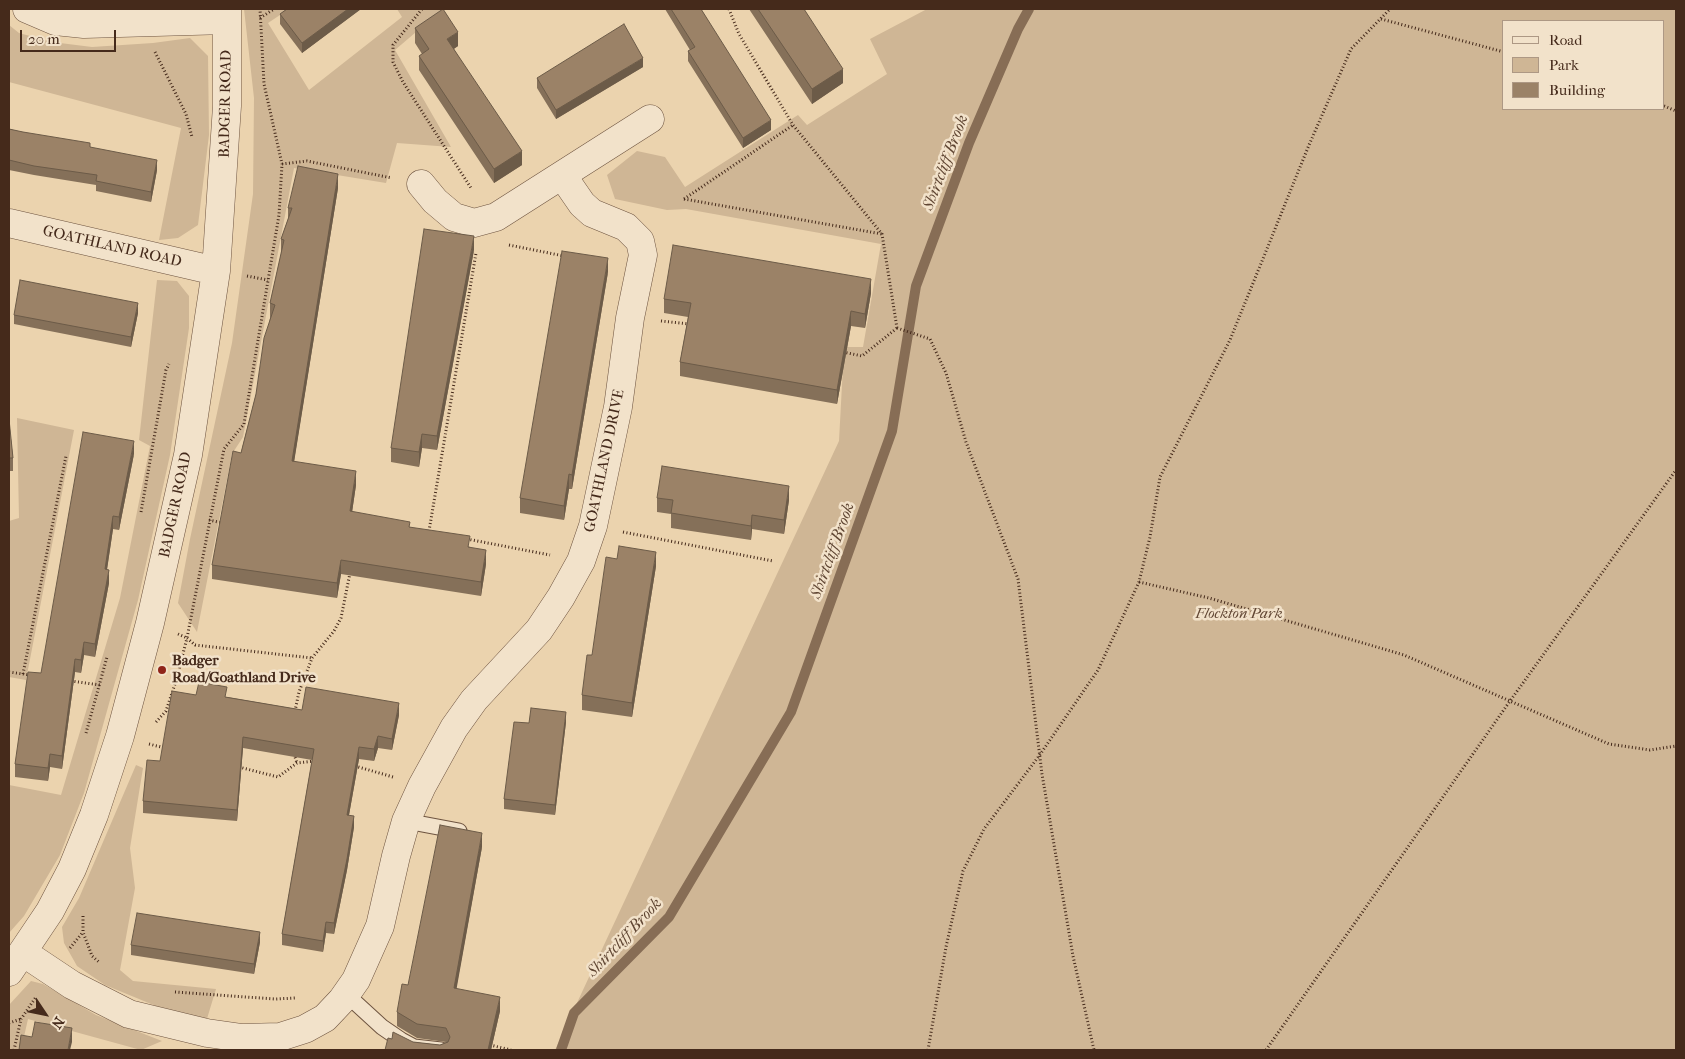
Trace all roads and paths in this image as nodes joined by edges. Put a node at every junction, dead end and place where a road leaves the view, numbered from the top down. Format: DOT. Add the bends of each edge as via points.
graph roads {
  1 [pos="26,9"];
  2 [pos="260,9"];
  3 [pos="422,9"];
  4 [pos="728,9"];
  5 [pos="1390,9"];
  6 [pos="227,14"];
  7 [pos="1380,19"];
  8 [pos="154,47"];
  9 [pos="1502,51"];
  10 [pos="650,119"];
  11 [pos="793,125"];
  12 [pos="193,141"];
  13 [pos="282,164"];
  14 [pos="562,175"];
  15 [pos="422,184"];
  16 [pos="486,220"];
  17 [pos="9,223"];
  18 [pos="882,234"];
  19 [pos="507,245"];
  20 [pos="573,258"];
  21 [pos="216,271"];
  22 [pos="630,318"];
  23 [pos="691,324"];
  24 [pos="897,328"];
  25 [pos="834,350"];
  26 [pos="166,370"];
  27 [pos="66,456"];
  28 [pos="1676,470"];
  29 [pos="143,504"];
  30 [pos="175,513"];
  31 [pos="141,514"];
  32 [pos="211,520"];
  33 [pos="230,524"];
  34 [pos="420,530"];
  35 [pos="430,531"];
  36 [pos="621,532"];
  37 [pos="439,533"];
  38 [pos="457,537"];
  39 [pos="558,557"];
  40 [pos="773,560"];
  41 [pos="352,564"];
  42 [pos="1139,582"];
  43 [pos="150,623"];
  44 [pos="187,638"];
  45 [pos="107,656"];
  46 [pos="312,658"];
  47 [pos="9,672"];
  48 [pos="22,674"];
  49 [pos="32,676"];
  50 [pos="61,679"];
  51 [pos="99,685"];
  52 [pos="132,690"];
  53 [pos="1510,701"];
  54 [pos="294,719"];
  55 [pos="132,739"];
  56 [pos="84,741"];
  57 [pos="1676,746"];
  58 [pos="173,750"];
  59 [pos="293,752"];
  60 [pos="1039,756"];
  61 [pos="319,761"];
  62 [pos="297,763"];
  63 [pos="230,764"];
  64 [pos="346,765"];
  65 [pos="422,786"];
  66 [pos="406,821"];
  67 [pos="473,834"];
  68 [pos="84,907"];
  69 [pos="83,932"];
  70 [pos="68,950"];
  71 [pos="16,962"];
  72 [pos="103,966"];
  73 [pos="166,991"];
  74 [pos="39,993"];
  75 [pos="346,994"];
  76 [pos="20,1019"];
  77 [pos="9,1024"];
  78 [pos="14,1050"];
  79 [pos="441,1050"];
  80 [pos="482,1050"];
  81 [pos="511,1050"];
  82 [pos="928,1050"];
  83 [pos="1094,1050"];
  84 [pos="1266,1050"];
  1 -- 6 [label="street" via="55,21 84,24"];
  2 -- 13 [label="path" via="264,84"];
  3 -- 16 [label="path" via="394,45 393,62"];
  4 -- 11 [label="path" via="739,34"];
  5 -- 7 [label="path"];
  6 -- 21 [label="street, BADGER ROAD" via="225,154"];
  7 -- 9 [label="path"];
  7 -- 42 [label="path" via="1351,50 1308,145 1230,340 1160,477"];
  8 -- 12 [label="path" via="186,114"];
  10 -- 14 [label="street"];
  11 -- 18 [label="path"];
  11 -- 18 [label="path" via="684,200"];
  13 -- 15 [label="path" via="307,161"];
  13 -- 32 [label="path" via="279,215 244,424 224,449"];
  14 -- 16 [label="street"];
  14 -- 22 [label="street, GOATHLAND DRIVE" via="592,213 626,227 640,241 643,255"];
  15 -- 16 [label="street" via="435,201 454,217 474,224"];
  16 -- 35 [label="path"];
  17 -- 21 [label="street, GOATHLAND ROAD"];
  18 -- 24 [label="path"];
  19 -- 20 [label="path"];
  21 -- 30 [label="street, BADGER ROAD" via="188,455"];
  22 -- 23 [label="path"];
  22 -- 65 [label="street, GOATHLAND DRIVE" via="618,407 603,483 581,561 539,630 474,700 454,728"];
  24 -- 25 [label="path" via="862,356"];
  24 -- 60 [label="path" via="930,339 946,373 966,442 1018,579"];
  26 -- 29 [label="path"];
  27 -- 48 [label="path"];
  28 -- 53 [label="path"];
  29 -- 30 [label="path"];
  29 -- 31 [label="path"];
  30 -- 32 [label="path"];
  30 -- 43 [label="street, BADGER ROAD"];
  32 -- 33 [label="path"];
  32 -- 44 [label="path"];
  34 -- 35 [label="path"];
  35 -- 37 [label="path"];
  36 -- 40 [label="path"];
  38 -- 39 [label="path"];
  41 -- 46 [label="path" via="341,618"];
  42 -- 53 [label="path" via="1209,598 1404,656"];
  42 -- 60 [label="path" via="1098,670"];
  43 -- 44 [label="path"];
  43 -- 52 [label="street, BADGER ROAD"];
  44 -- 46 [label="path" via="195,645"];
  44 -- 55 [label="path" via="166,711 151,728"];
  45 -- 51 [label="path"];
  46 -- 54 [label="path" via="299,692"];
  47 -- 48 [label="path"];
  48 -- 49 [label="path"];
  50 -- 51 [label="path"];
  51 -- 52 [label="path"];
  51 -- 56 [label="path"];
  52 -- 55 [label="street, BADGER ROAD"];
  53 -- 57 [label="path" via="1609,744 1650,750"];
  53 -- 84 [label="path"];
  55 -- 58 [label="path"];
  55 -- 71 [label="street, BADGER ROAD" via="94,814 72,870"];
  59 -- 62 [label="path"];
  60 -- 82 [label="path" via="984,829 963,871"];
  60 -- 83 [label="path" via="1073,956"];
  61 -- 62 [label="path"];
  62 -- 63 [label="path" via="278,777"];
  64 -- 65 [label="path" via="364,767"];
  65 -- 66 [label="street, GOATHLAND DRIVE"];
  66 -- 67 [label="lane"];
  66 -- 75 [label="street, GOATHLAND DRIVE" via="380,926 369,954"];
  68 -- 69 [label="path"];
  69 -- 70 [label="path"];
  69 -- 72 [label="path" via="92,956"];
  71 -- 75 [label="street, GOATHLAND DRIVE" via="72,985 129,1014 168,1025 242,1038 280,1037 305,1029 325,1018"];
  73 -- 75 [label="path" via="275,999"];
  74 -- 76 [label="path"];
  75 -- 79 [label="lane" via="401,1040 414,1047"];
  76 -- 77 [label="path"];
  76 -- 78 [label="path"];
  80 -- 81 [label="path" via="490,1045"];
}
